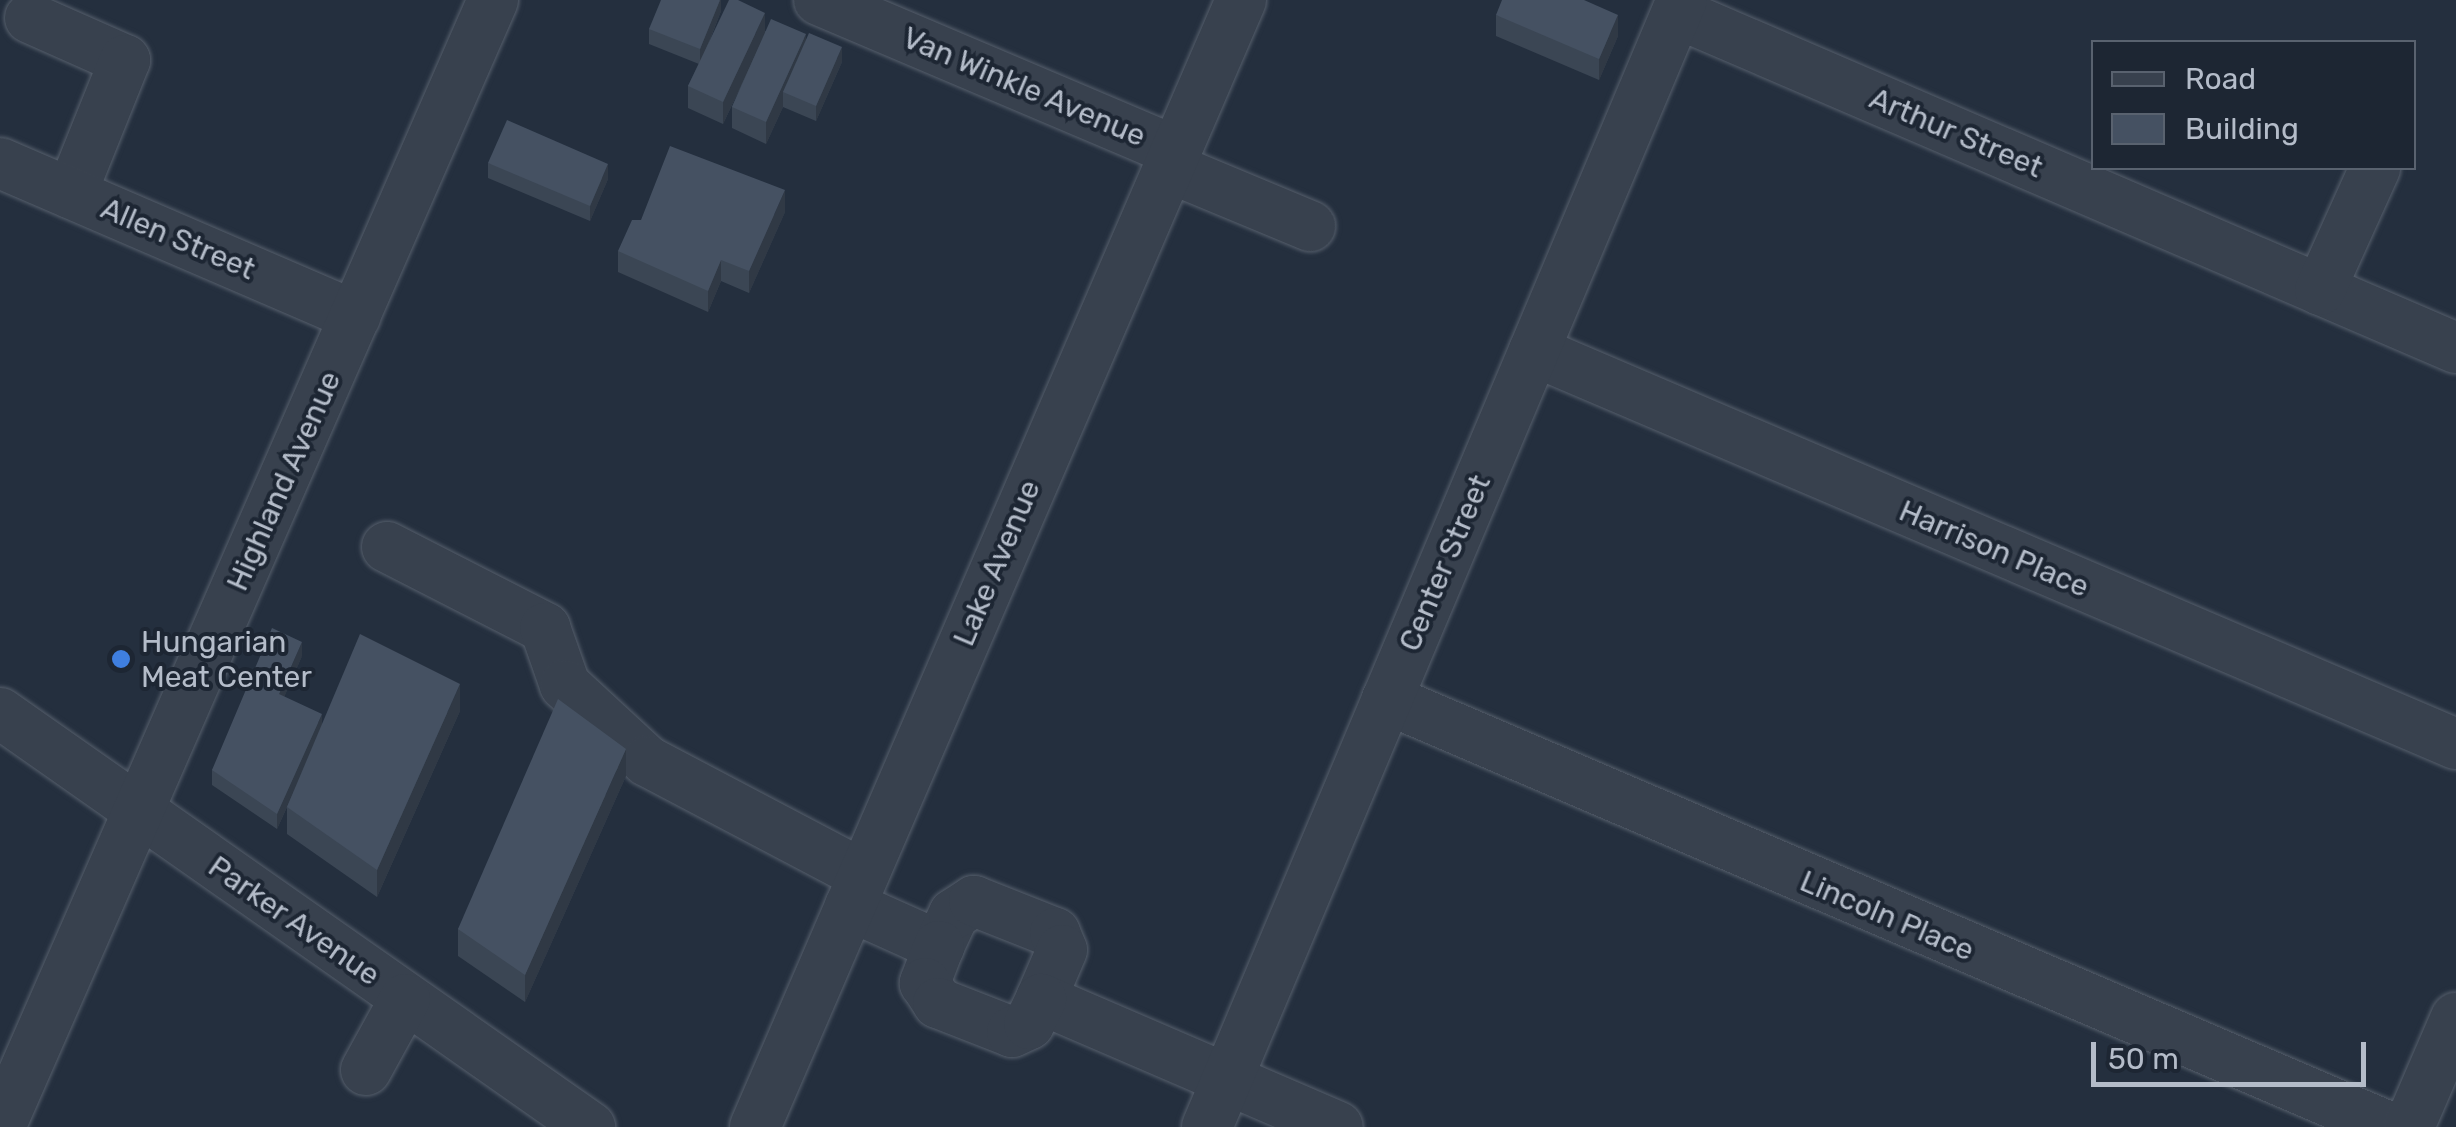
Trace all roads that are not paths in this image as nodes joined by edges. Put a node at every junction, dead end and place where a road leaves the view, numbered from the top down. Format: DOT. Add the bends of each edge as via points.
graph roads {
  1 [pos="494,0"];
  2 [pos="819,0"];
  3 [pos="1240,0"];
  4 [pos="1680,6"];
  5 [pos="30,18"];
  6 [pos="1171,159"];
  7 [pos="0,163"];
  8 [pos="2375,170"];
  9 [pos="71,194"];
  10 [pos="1310,226"];
  11 [pos="2320,290"];
  12 [pos="356,316"];
  13 [pos="2456,348"];
  14 [pos="1534,351"];
  15 [pos="387,547"];
  16 [pos="1388,699"];
  17 [pos="0,712"];
  18 [pos="2456,744"];
  19 [pos="138,812"];
  20 [pos="857,890"];
  21 [pos="940,946"];
  22 [pos="405,999"];
  23 [pos="1041,999"];
  24 [pos="2456,1018"];
  25 [pos="366,1070"];
  26 [pos="1228,1078"];
  27 [pos="0,1126"];
  28 [pos="590,1127"];
  29 [pos="755,1127"];
  30 [pos="1207,1127"];
  31 [pos="1338,1127"];
  32 [pos="2389,1127"];
  33 [pos="2409,1127"];
  1 -- 12 [label="street, Highland Avenue"];
  2 -- 6 [label="street, Van Winkle Avenue"];
  3 -- 6 [label="street, Lake Avenue"];
  4 -- 11 [label="street, Arthur Street"];
  4 -- 14 [label="street, Center Street"];
  5 -- 9 [label="street" via="125,60"];
  6 -- 10 [label="street, Van Winkle Avenue"];
  6 -- 20 [label="street, Lake Avenue"];
  7 -- 9 [label="street, Allen Street"];
  8 -- 11 [label="street"];
  9 -- 12 [label="street, Allen Street"];
  11 -- 13 [label="street, Arthur Street"];
  12 -- 19 [label="street, Highland Avenue"];
  14 -- 16 [label="street, Center Street"];
  14 -- 18 [label="street, Harrison Place"];
  15 -- 20 [label="street" via="546,628 566,684 646,761"];
  16 -- 26 [label="street, Center Street"];
  16 -- 32 [label="street, Lincoln Place"];
  17 -- 19 [label="street, Parker Avenue"];
  19 -- 22 [label="street, Parker Avenue"];
  19 -- 27 [label="street, Highland Avenue"];
  20 -- 21 [label="street"];
  20 -- 29 [label="street, Lake Avenue"];
  21 -- 23 [label="street" via="925,983 938,1002 1012,1032 1029,1024"];
  21 -- 23 [label="street" via="954,914 974,901 1055,933 1062,950"];
  22 -- 25 [label="street"];
  22 -- 28 [label="street, Parker Avenue"];
  23 -- 26 [label="street"];
  24 -- 33 [label="street"];
  26 -- 30 [label="street, Center Street"];
  26 -- 31 [label="street"];
}
